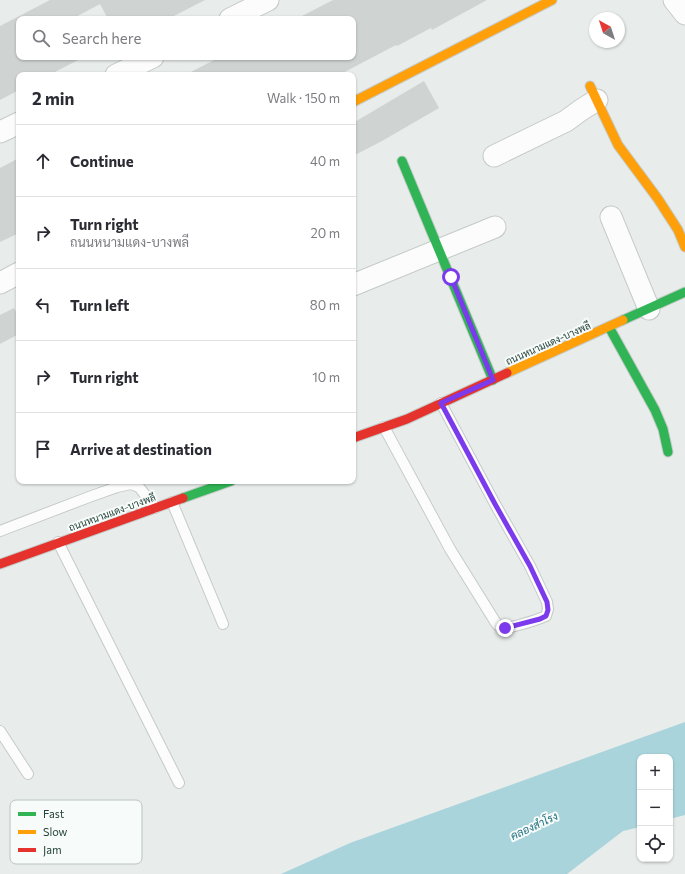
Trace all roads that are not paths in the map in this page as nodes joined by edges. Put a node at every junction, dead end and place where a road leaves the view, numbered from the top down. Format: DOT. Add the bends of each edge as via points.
graph roads {
  1 [pos="268,0"];
  2 [pos="552,0"];
  3 [pos="674,0"];
  4 [pos="685,14"];
  5 [pos="236,16"];
  6 [pos="147,60"];
  7 [pos="122,72"];
  8 [pos="593,93"];
  9 [pos="356,100"];
  10 [pos="16,124"];
  11 [pos="0,132"];
  12 [pos="494,156"];
  13 [pos="402,161"];
  14 [pos="610,217"];
  15 [pos="495,227"];
  16 [pos="685,247"];
  17 [pos="439,250"];
  18 [pos="16,275"];
  19 [pos="0,283"];
  20 [pos="356,284"];
  21 [pos="685,292"];
  22 [pos="649,309"];
  23 [pos="609,327"];
  24 [pos="493,380"];
  25 [pos="441,403"];
  26 [pos="384,427"];
  27 [pos="356,437"];
  28 [pos="668,452"];
  29 [pos="223,484"];
  30 [pos="172,502"];
  31 [pos="155,508"];
  32 [pos="0,531"];
  33 [pos="58,542"];
  34 [pos="0,564"];
  35 [pos="223,624"];
  36 [pos="0,731"];
  37 [pos="28,774"];
  38 [pos="179,783"];
  1 -- 5 [label="street"];
  2 -- 9 [label="street"];
  3 -- 4 [label="street"];
  6 -- 7 [label="street"];
  8 -- 12 [label="street" via="581,110 566,121"];
  8 -- 16 [label="street" via="618,145 658,199 678,230"];
  10 -- 11 [label="street"];
  13 -- 17 [label="street"];
  14 -- 22 [label="street"];
  15 -- 17 [label="street"];
  17 -- 20 [label="street"];
  17 -- 24 [label="street"];
  18 -- 19 [label="street"];
  21 -- 22 [label="street, ถนนหนามแดง-บางพลี"];
  22 -- 23 [label="street, ถนนหนามแดง-บางพลี"];
  23 -- 24 [label="street, ถนนหนามแดง-บางพลี"];
  23 -- 28 [label="street" via="655,410 663,429"];
  24 -- 25 [label="street, ถนนหนามแดง-บางพลี"];
  25 -- 26 [label="street, ถนนหนามแดง-บางพลี"];
  25 -- 26 [label="lane" via="547,602 546,616 540,619 501,628 496,624 450,550"];
  26 -- 27 [label="street, ถนนหนามแดง-บางพลี"];
  29 -- 30 [label="street, ถนนหนามแดง-บางพลี"];
  30 -- 31 [label="street, ถนนหนามแดง-บางพลี"];
  30 -- 35 [label="lane"];
  31 -- 32 [label="lane" via="139,487 131,484"];
  31 -- 33 [label="street, ถนนหนามแดง-บางพลี"];
  33 -- 34 [label="street, ถนนหนามแดง-บางพลี"];
  33 -- 38 [label="lane"];
  36 -- 37 [label="lane"];
}
